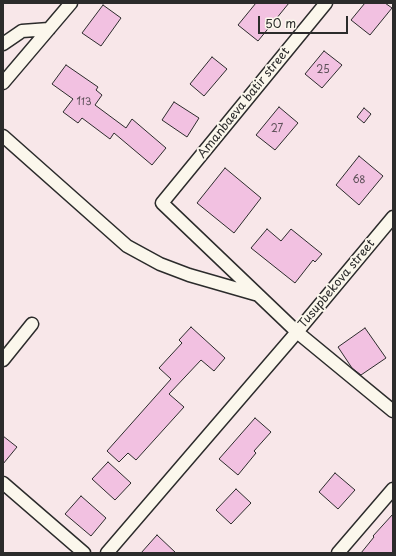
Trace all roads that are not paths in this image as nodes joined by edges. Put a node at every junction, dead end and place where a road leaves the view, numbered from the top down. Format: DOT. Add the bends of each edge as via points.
graph roads {
  1 [pos="71,3"];
  2 [pos="326,3"];
  3 [pos="49,29"];
  4 [pos="3,44"];
  5 [pos="3,83"];
  6 [pos="3,136"];
  7 [pos="393,217"];
  8 [pos="259,295"];
  9 [pos="32,324"];
  10 [pos="297,332"];
  11 [pos="3,360"];
  12 [pos="393,411"];
  13 [pos="3,483"];
  14 [pos="393,488"];
  15 [pos="84,553"];
  16 [pos="107,553"];
  17 [pos="338,553"];
  1 -- 3 [label="street"];
  2 -- 8 [label="street, Amanbaeva batir street" via="162,203"];
  3 -- 4 [label="street" via="22,31"];
  3 -- 5 [label="street"];
  6 -- 8 [label="street" via="127,246 160,264 189,275"];
  7 -- 10 [label="street, Tusupbekova street"];
  8 -- 10 [label="street"];
  9 -- 11 [label="street"];
  10 -- 12 [label="street"];
  10 -- 16 [label="street, Tusupbekova street"];
  13 -- 15 [label="street"];
  14 -- 17 [label="street"];
}
